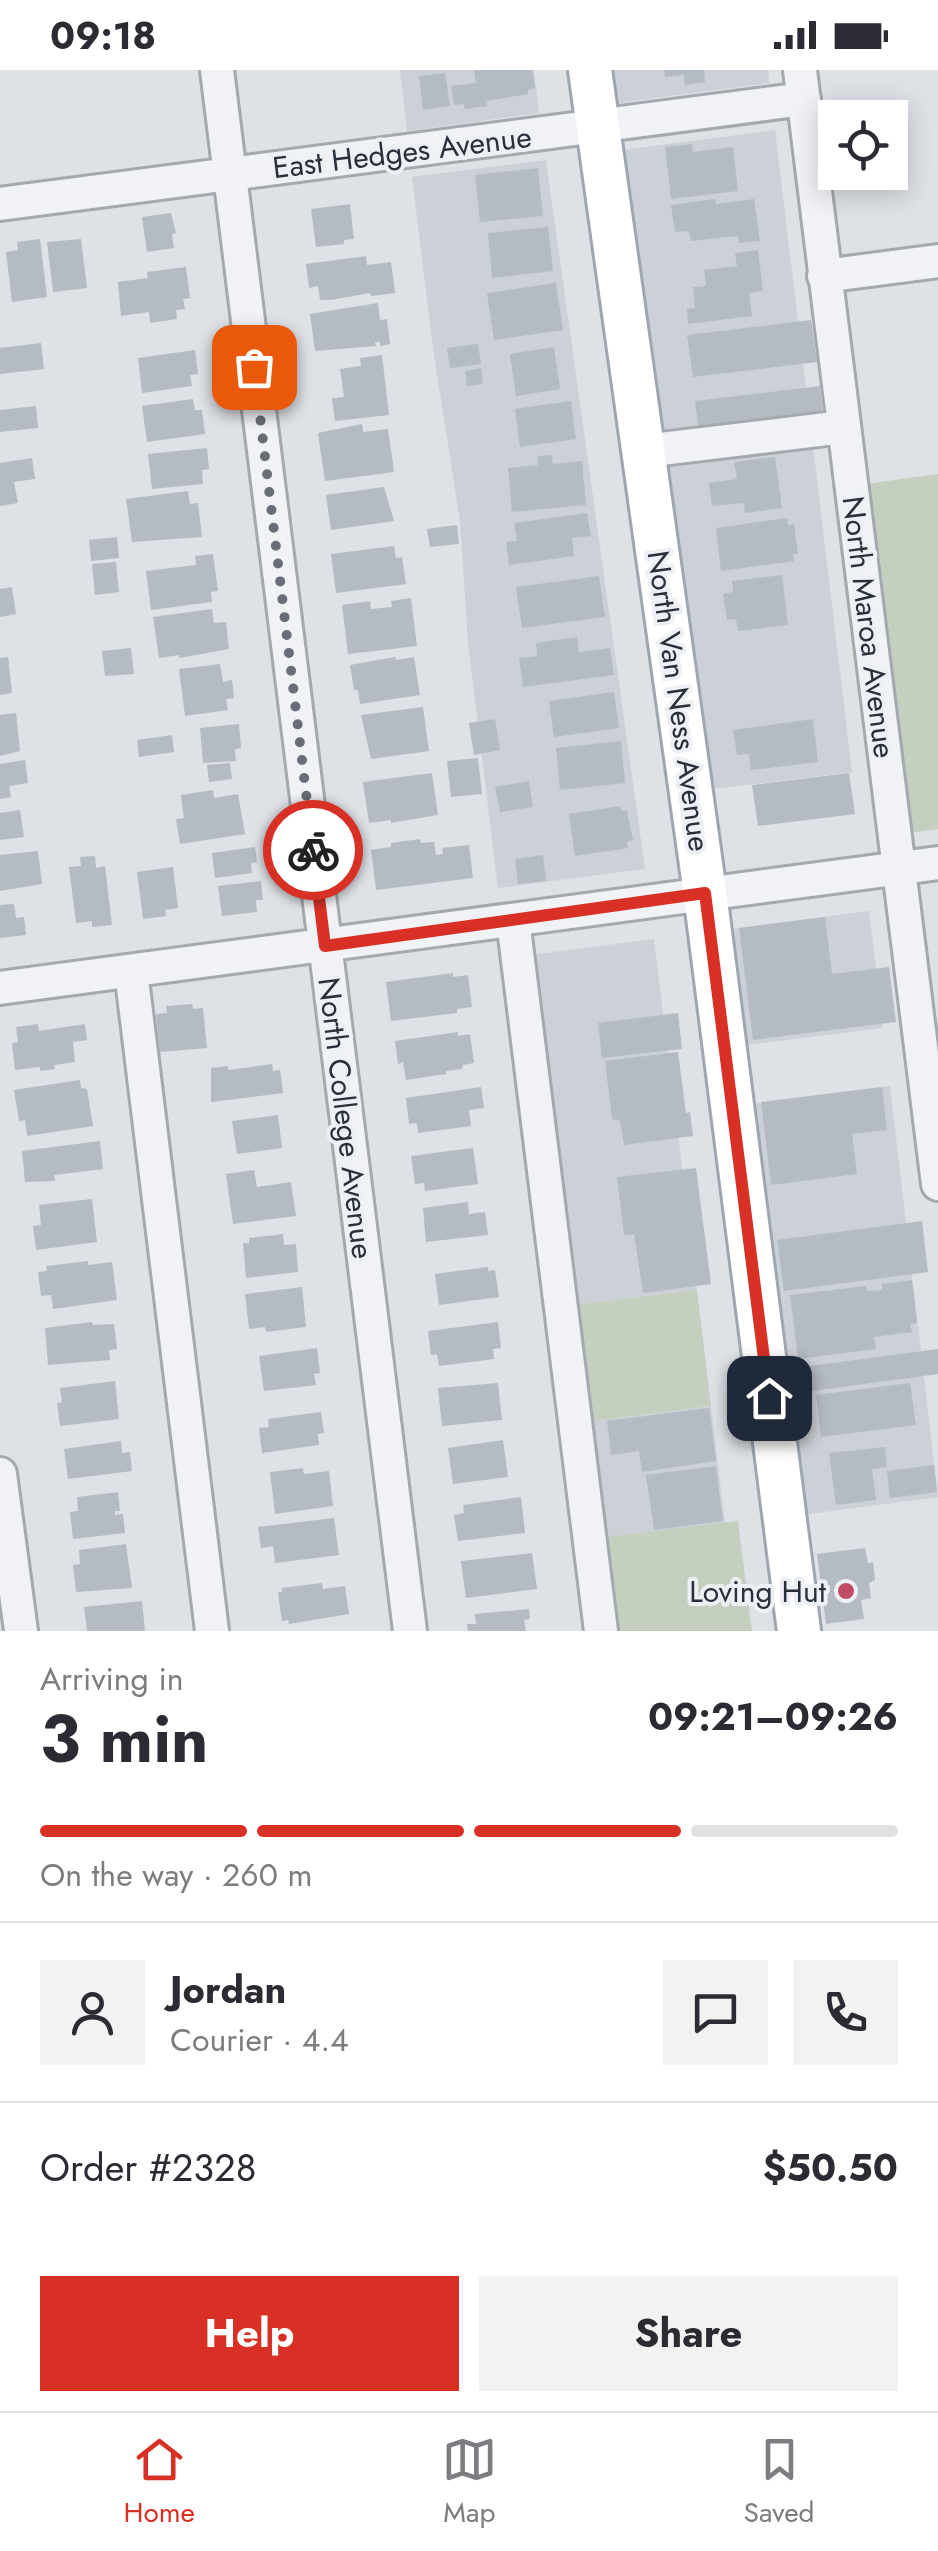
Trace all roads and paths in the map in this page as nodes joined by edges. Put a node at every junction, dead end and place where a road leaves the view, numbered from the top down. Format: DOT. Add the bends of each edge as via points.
graph roads {
  1 [pos="217,70"];
  2 [pos="590,70"];
  3 [pos="802,84"];
  4 [pos="598,127"];
  5 [pos="230,174"];
  6 [pos="0,204"];
  7 [pos="938,261"];
  8 [pos="824,276"];
  9 [pos="843,427"];
  10 [pos="644,451"];
  11 [pos="938,863"];
  12 [pos="899,868"];
  13 [pos="705,893"];
  14 [pos="513,920"];
  15 [pos="325,946"];
  16 [pos="131,971"];
  17 [pos="0,988"];
  18 [pos="938,1184"];
  19 [pos="0,1474"];
  20 [pos="20,1631"];
  21 [pos="212,1631"];
  22 [pos="410,1631"];
  23 [pos="600,1631"];
  24 [pos="798,1631"];
  1 -- 5 [label="street, North College Avenue"];
  2 -- 4 [label="main road, North Van Ness Avenue"];
  3 -- 4 [label="street, East Hedges Avenue"];
  3 -- 8 [label="street, North Maroa Avenue"];
  4 -- 5 [label="street, East Hedges Avenue"];
  4 -- 10 [label="main road, North Van Ness Avenue"];
  5 -- 6 [label="street, East Hedges Avenue"];
  5 -- 15 [label="street, North College Avenue"];
  7 -- 8 [label="street"];
  8 -- 9 [label="street, North Maroa Avenue"];
  9 -- 10 [label="street"];
  9 -- 12 [label="street, North Maroa Avenue"];
  10 -- 13 [label="main road, North Van Ness Avenue"];
  11 -- 12 [label="street"];
  12 -- 13 [label="street"];
  12 -- 18 [label="street, North Maroa Avenue"];
  13 -- 14 [label="street"];
  13 -- 24 [label="main road, North Van Ness Avenue"];
  14 -- 15 [label="street"];
  14 -- 23 [label="street"];
  15 -- 16 [label="street"];
  15 -- 22 [label="street, North College Avenue"];
  16 -- 17 [label="street"];
  16 -- 21 [label="street"];
  19 -- 20 [label="street"];
}
